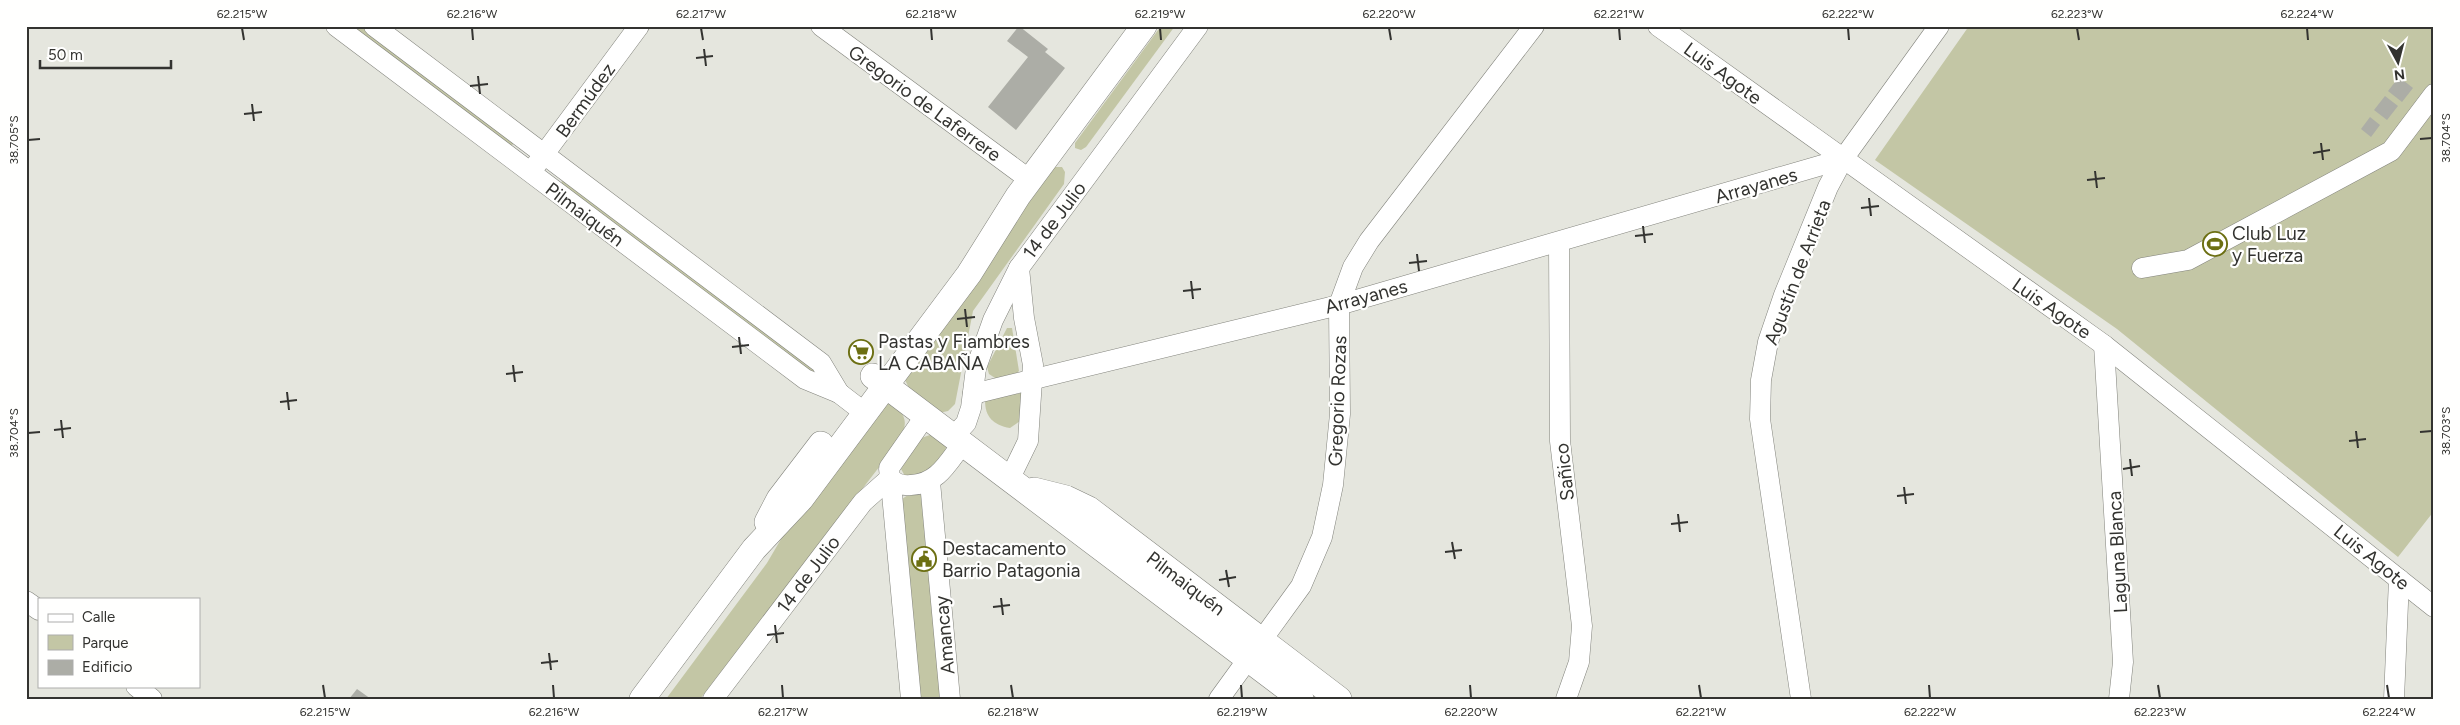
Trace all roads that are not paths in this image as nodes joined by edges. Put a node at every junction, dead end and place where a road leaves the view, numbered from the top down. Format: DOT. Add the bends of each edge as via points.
graph roads {
  1 [pos="336,26"];
  2 [pos="374,26"];
  3 [pos="640,26"];
  4 [pos="821,26"];
  5 [pos="1144,26"];
  6 [pos="1198,26"];
  7 [pos="1534,26"];
  8 [pos="1658,26"];
  9 [pos="1939,26"];
  10 [pos="2434,94"];
  11 [pos="545,154"];
  12 [pos="1842,159"];
  13 [pos="530,172"];
  14 [pos="1024,188"];
  15 [pos="1559,242"];
  16 [pos="1019,268"];
  17 [pos="2142,268"];
  18 [pos="1339,305"];
  19 [pos="2104,345"];
  20 [pos="879,381"];
  21 [pos="1032,381"];
  22 [pos="973,394"];
  23 [pos="852,403"];
  24 [pos="926,415"];
  25 [pos="959,439"];
  26 [pos="893,481"];
  27 [pos="930,482"];
  28 [pos="1017,483"];
  29 [pos="2399,579"];
  30 [pos="26,601"];
  31 [pos="2434,607"];
  32 [pos="38,609"];
  33 [pos="1256,650"];
  34 [pos="138,688"];
  35 [pos="152,699"];
  36 [pos="642,699"];
  37 [pos="713,699"];
  38 [pos="911,699"];
  39 [pos="950,699"];
  40 [pos="1219,699"];
  41 [pos="1301,699"];
  42 [pos="1339,699"];
  43 [pos="1566,699"];
  44 [pos="1800,699"];
  45 [pos="2119,699"];
  46 [pos="2394,699"];
  1 -- 13 [label="street, Pilmaiquén"];
  2 -- 11 [label="street, Pilmaiquén"];
  3 -- 11 [label="street, Bermúdez"];
  4 -- 14 [label="street, Gregorio de Laferrere"];
  5 -- 14 [label="main road"];
  6 -- 16 [label="street, 14 de Julio"];
  7 -- 18 [label="street, Gregorio Rozas" via="1369,241 1353,268"];
  8 -- 12 [label="street, Luis Agote"];
  9 -- 12 [label="street, Agustín de Arrieta"];
  10 -- 17 [label="street" via="2391,151 2188,260"];
  11 -- 13 [label="street, Bermúdez"];
  11 -- 23 [label="street, Pilmaiquén" via="821,363"];
  12 -- 15 [label="street, Arrayanes"];
  12 -- 19 [label="street, Luis Agote"];
  12 -- 44 [label="street, Agustín de Arrieta" via="1784,295 1768,342 1761,380 1760,419"];
  13 -- 23 [label="street, Pilmaiquén" via="805,379"];
  14 -- 20 [label="main road" via="965,253"];
  15 -- 18 [label="street, Arrayanes"];
  15 -- 43 [label="street, Sañico" via="1560,441 1582,626 1580,662"];
  16 -- 21 [label="street" via="1033,365"];
  16 -- 22 [label="street, 14 de Julio" via="993,320 976,368"];
  18 -- 21 [label="street, Arrayanes"];
  18 -- 33 [label="street, Gregorio Rozas" via="1340,414 1333,485 1322,537 1301,586"];
  19 -- 29 [label="street, Luis Agote"];
  19 -- 45 [label="street, Laguna Blanca" via="2123,662"];
  20 -- 23 [label="main road"];
  20 -- 24 [label="main road, Pilmaiquén"];
  21 -- 22 [label="street, Arrayanes"];
  21 -- 28 [label="street" via="1028,441"];
  22 -- 25 [label="street, 14 de Julio"];
  23 -- 36 [label="main road" via="779,499 754,550"];
  24 -- 25 [label="main road, Pilmaiquén"];
  24 -- 26 [label="street, Amancay" via="894,458 889,468"];
  25 -- 27 [label="street, 14 de Julio" via="939,475"];
  25 -- 28 [label="main road, Pilmaiquén"];
  26 -- 27 [label="street" via="905,486"];
  26 -- 37 [label="street, 14 de Julio" via="863,502"];
  26 -- 38 [label="street, Amancay"];
  27 -- 39 [label="street, Amancay"];
  28 -- 33 [label="main road, Pilmaiquén" via="1066,498 1089,509"];
  29 -- 31 [label="street, Luis Agote"];
  29 -- 46 [label="street"];
  30 -- 32 [label="street"];
  33 -- 40 [label="street, Gregorio Rozas"];
  33 -- 41 [label="main road, Pilmaiquén"];
  33 -- 42 [label="main road, Pilmaiquén"];
  34 -- 35 [label="street"];
}
